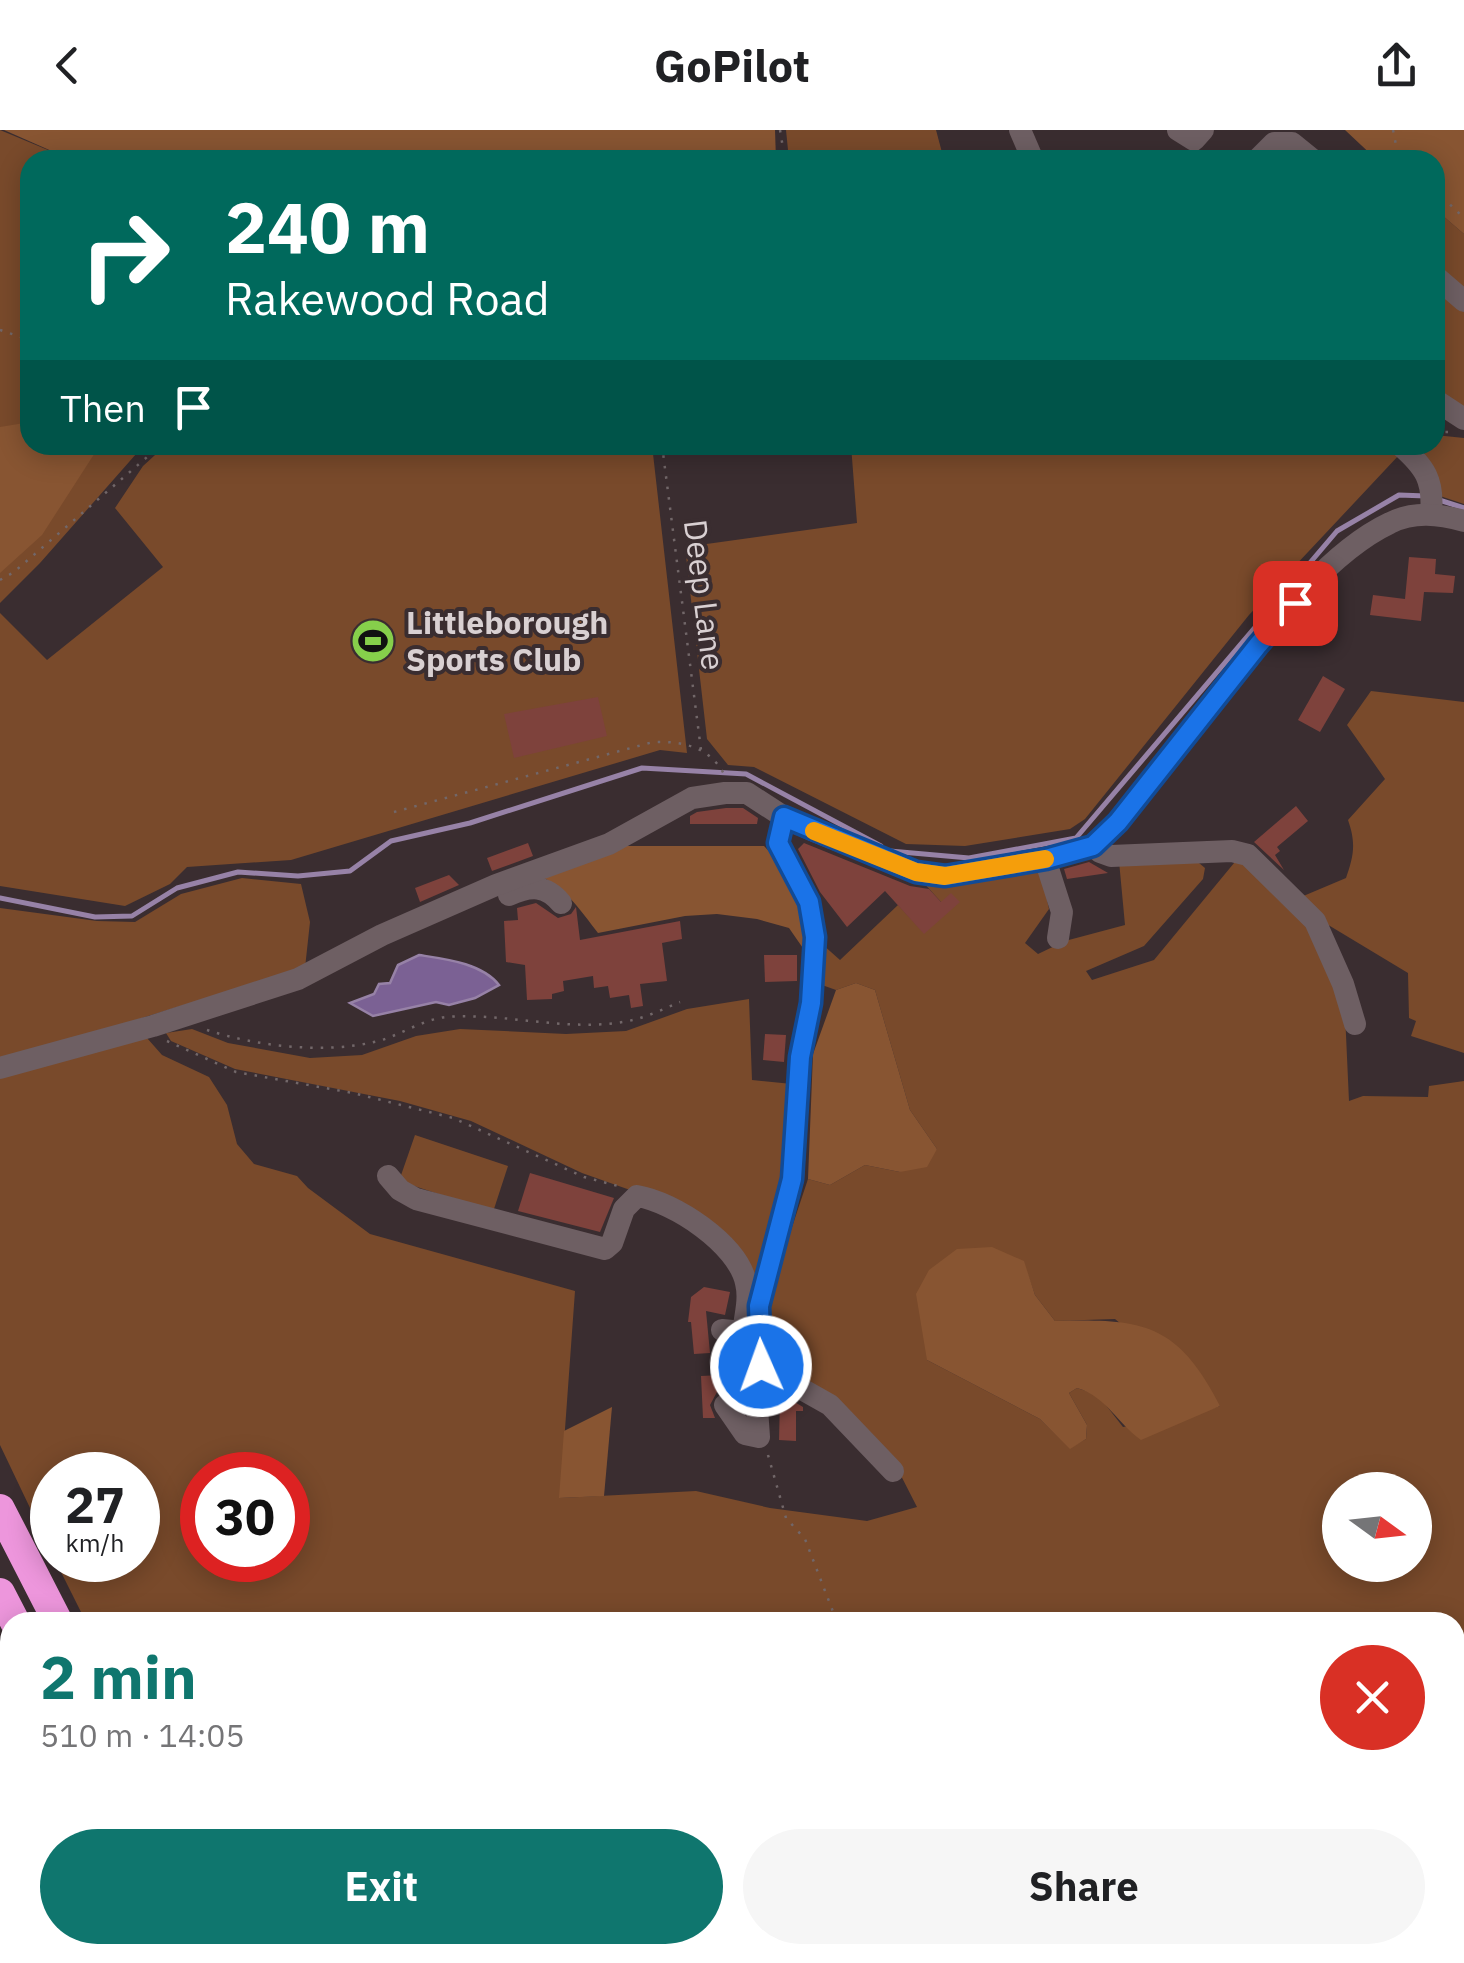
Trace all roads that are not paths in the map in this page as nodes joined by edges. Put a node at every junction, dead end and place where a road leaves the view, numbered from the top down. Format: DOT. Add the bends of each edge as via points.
graph roads {
  1 [pos="1178,130"];
  2 [pos="1202,130"];
  3 [pos="1268,150"];
  4 [pos="1301,150"];
  5 [pos="1411,455"];
  6 [pos="1431,501"];
  7 [pos="1464,521"];
  8 [pos="784,817"];
  9 [pos="1093,846"];
  10 [pos="1046,859"];
  11 [pos="458,903"];
  12 [pos="561,904"];
  13 [pos="1058,938"];
  14 [pos="1355,1024"];
  15 [pos="0,1068"];
  16 [pos="388,1176"];
  17 [pos="761,1366"];
  18 [pos="725,1405"];
  19 [pos="893,1471"];
  20 [pos="0,1509"];
  21 [pos="53,1612"];
  1 -- 2 [label="street" via="1194,140"];
  3 -- 4 [label="street" via="1287,143"];
  5 -- 6 [label="street"];
  6 -- 7 [label="street"];
  6 -- 9 [label="street" via="1361,540 1314,582"];
  8 -- 10 [label="street" via="916,872 945,876"];
  8 -- 11 [label="street" via="747,793 692,798 609,844"];
  8 -- 17 [label="street" via="778,843 809,902 815,937 792,1179 759,1306"];
  9 -- 10 [label="street"];
  9 -- 14 [label="street" via="1111,856 1248,856 1315,921"];
  10 -- 13 [label="street" via="1062,912"];
  11 -- 12 [label="street" via="473,912 534,887 552,892"];
  11 -- 15 [label="street" via="298,979"];
  16 -- 17 [label="street" via="416,1199 605,1250 624,1208 637,1196 681,1212 715,1238 745,1278 732,1331"];
  17 -- 18 [label="street" via="759,1437 745,1434"];
  17 -- 19 [label="street" via="830,1405"];
  20 -- 21 [label="highway"];
}
